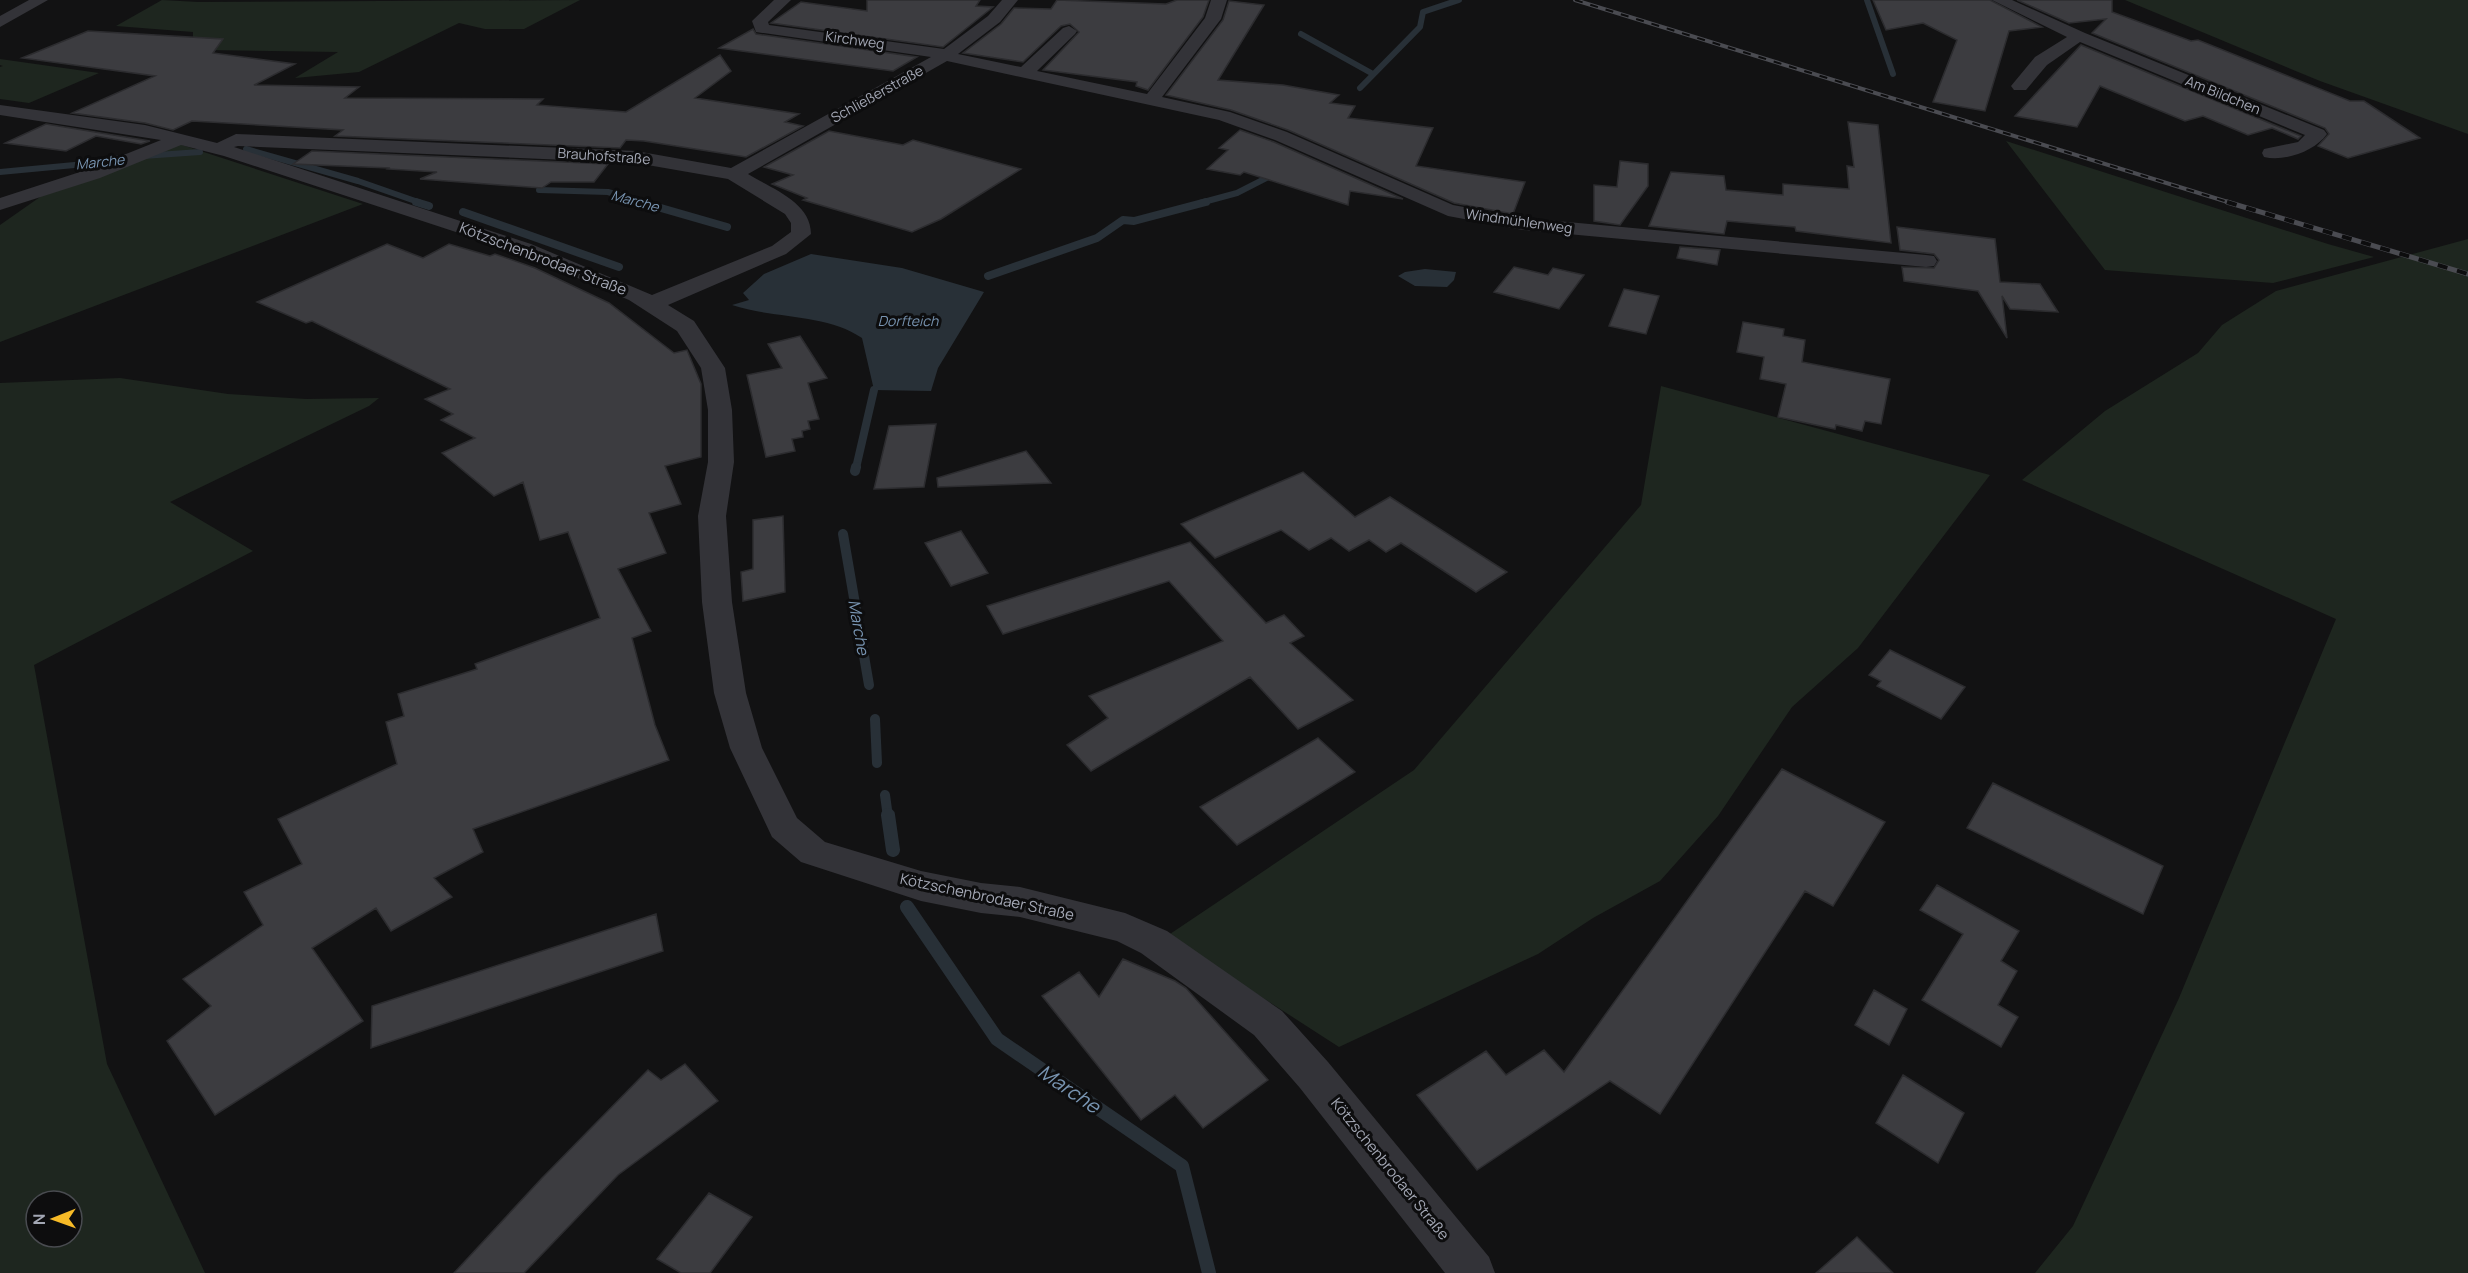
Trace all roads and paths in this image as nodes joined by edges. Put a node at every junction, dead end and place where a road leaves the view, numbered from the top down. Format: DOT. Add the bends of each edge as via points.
graph roads {
  1 [pos="40,0"];
  2 [pos="783,0"];
  3 [pos="1010,0"];
  4 [pos="1219,0"];
  5 [pos="2000,0"];
  6 [pos="0,22"];
  7 [pos="1069,31"];
  8 [pos="2079,36"];
  9 [pos="946,55"];
  10 [pos="1025,73"];
  11 [pos="2020,86"];
  12 [pos="1151,100"];
  13 [pos="0,110"];
  14 [pos="179,139"];
  15 [pos="213,147"];
  16 [pos="2271,153"];
  17 [pos="734,174"];
  18 [pos="0,204"];
  19 [pos="1926,261"];
  20 [pos="650,304"];
  21 [pos="1473,1273"];
  1 -- 6 [label="street"];
  2 -- 9 [label="street, Kirchweg" via="760,21 762,28"];
  3 -- 9 [label="street, Schließerstraße" via="994,19"];
  4 -- 12 [label="street" via="1213,19"];
  5 -- 8 [label="street, Am Bildchen"];
  7 -- 10 [label="street"];
  8 -- 11 [label="street" via="2041,61"];
  8 -- 16 [label="street, Am Bildchen" via="2318,134 2304,146"];
  9 -- 10 [label="street, Windmühlenweg"];
  9 -- 17 [label="street, Schließerstraße"];
  10 -- 12 [label="street, Windmühlenweg"];
  12 -- 19 [label="street, Windmühlenweg" via="1224,116 1281,136 1425,201 1470,216"];
  13 -- 14 [label="street, Kötzschenbrodaer Straße" via="146,130"];
  14 -- 15 [label="street, Kötzschenbrodaer Straße"];
  14 -- 18 [label="street"];
  15 -- 17 [label="street, Brauhofstraße" via="236,140 593,154 636,157"];
  15 -- 20 [label="street, Kötzschenbrodaer Straße" via="524,248"];
  17 -- 20 [label="street, Brauhofstraße" via="793,210 801,224 801,234 774,252"];
  20 -- 21 [label="street, Kötzschenbrodaer Straße" via="686,326 713,368 720,410 721,462 712,516 717,602 730,693 746,748 784,827 813,852 900,879 981,898 1020,902 1125,928 1154,942 1268,1023"];
}
